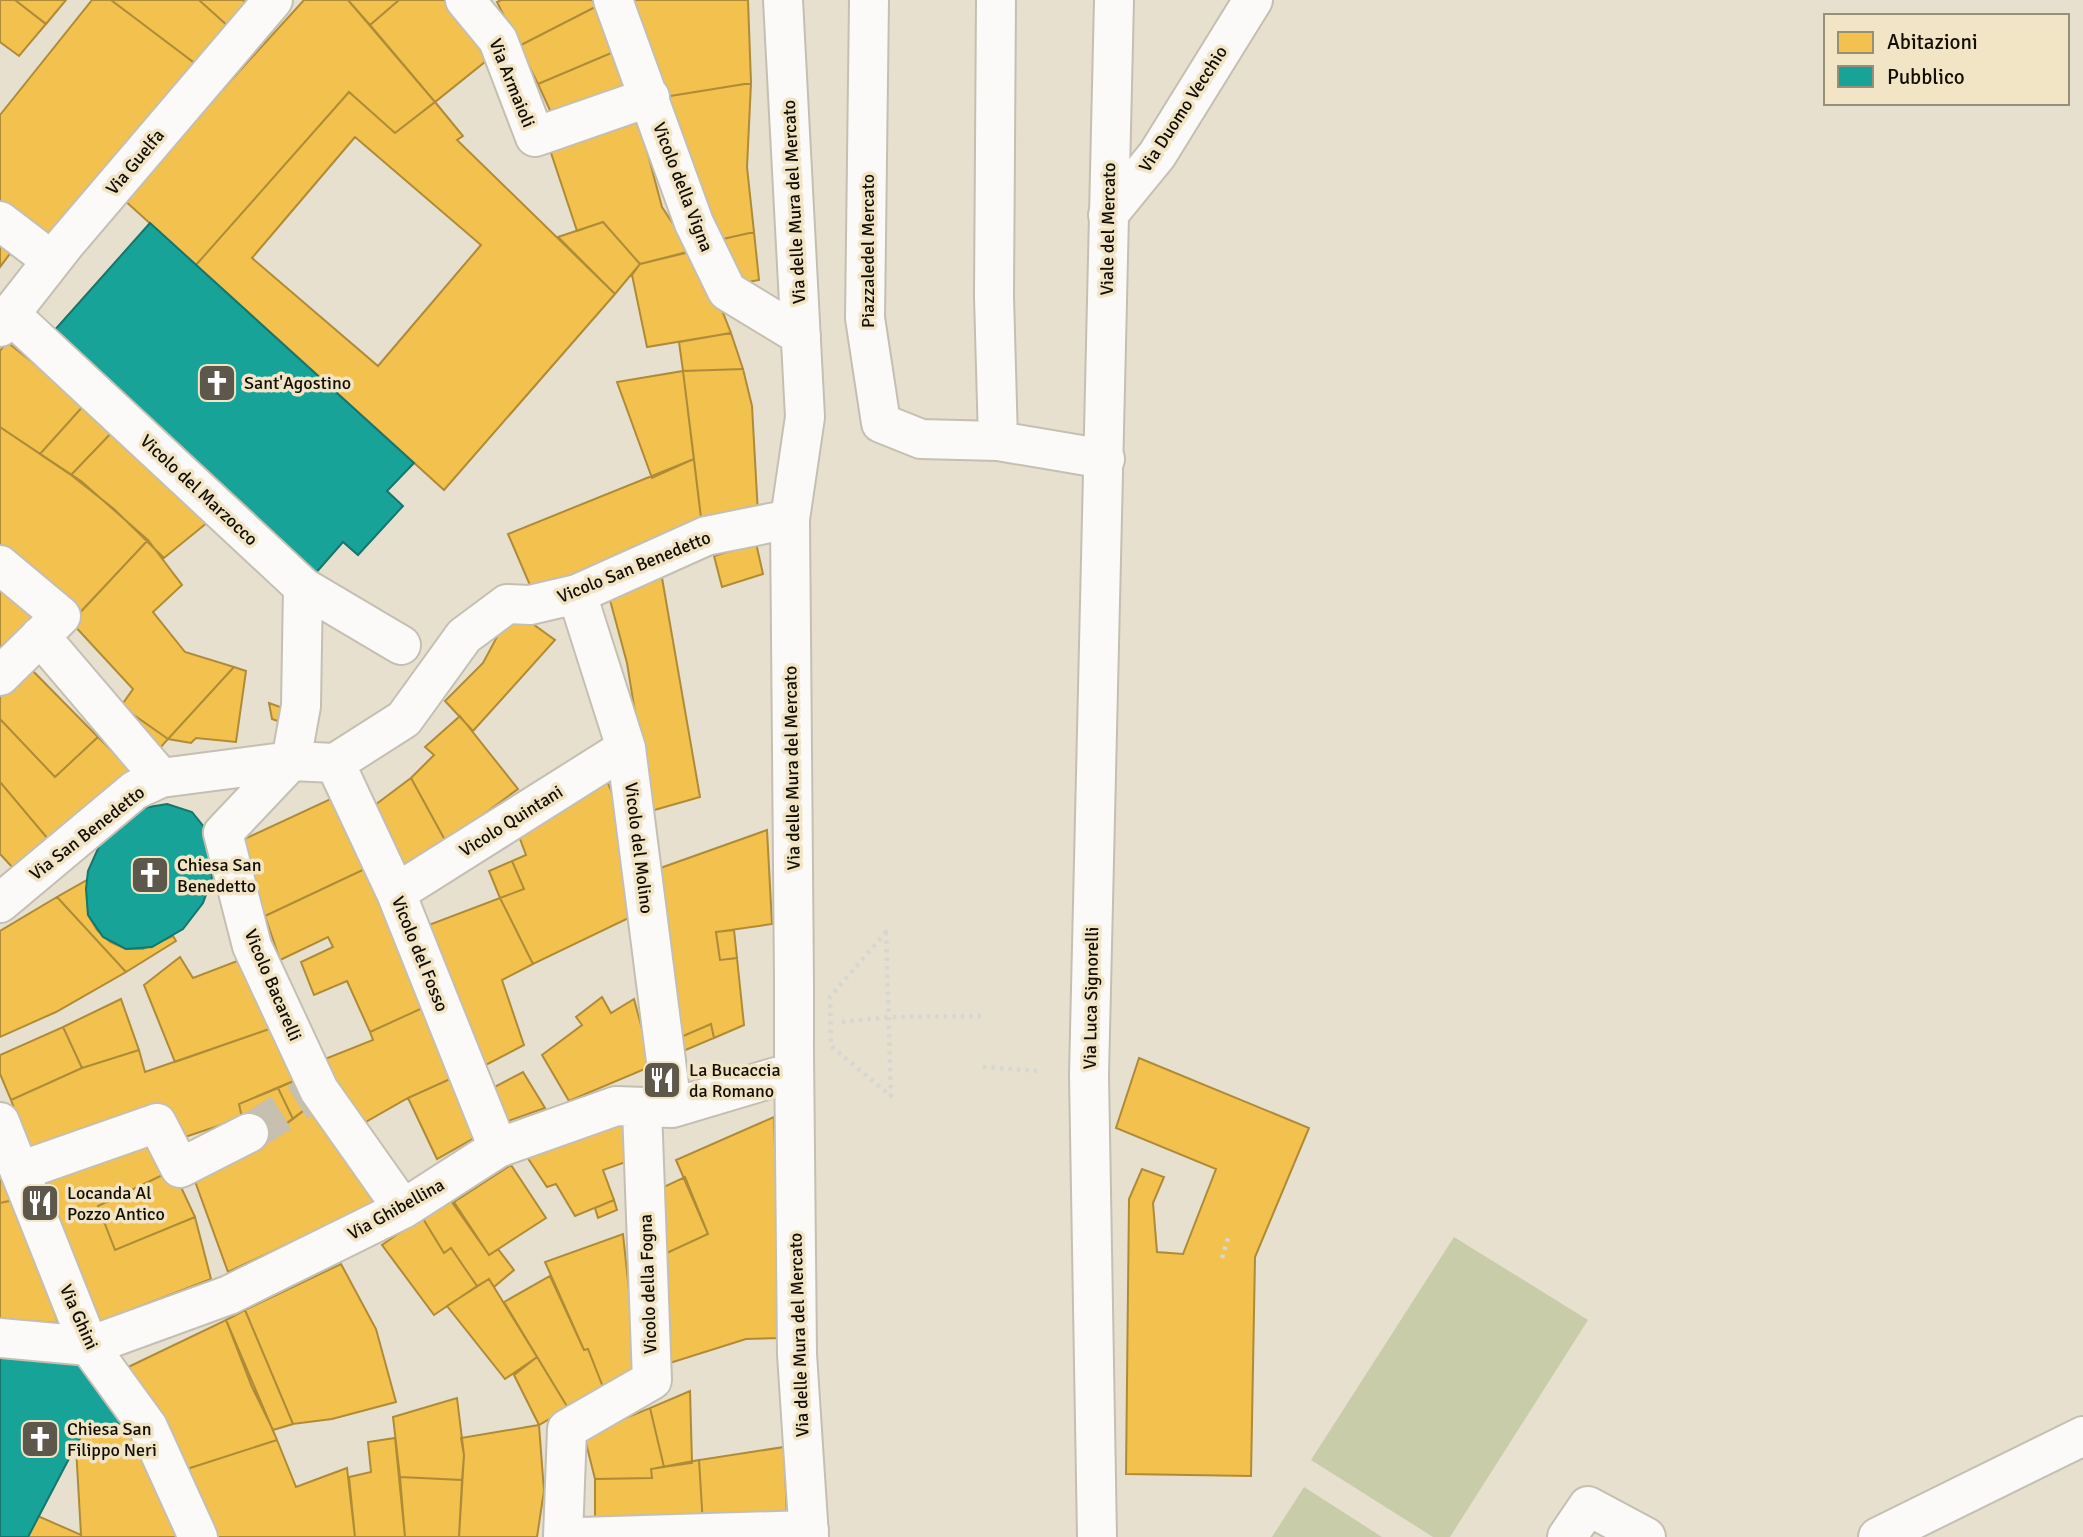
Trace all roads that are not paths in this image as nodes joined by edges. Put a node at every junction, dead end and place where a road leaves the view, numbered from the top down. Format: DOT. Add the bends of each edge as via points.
graph roads {
  1 [pos="273,0"];
  2 [pos="465,0"];
  3 [pos="613,0"];
  4 [pos="783,0"];
  5 [pos="869,0"];
  6 [pos="996,0"];
  7 [pos="1114,0"];
  8 [pos="1253,0"];
  9 [pos="650,97"];
  10 [pos="1108,215"];
  11 [pos="0,221"];
  12 [pos="51,260"];
  13 [pos="6,321"];
  14 [pos="801,335"];
  15 [pos="998,441"];
  16 [pos="1105,458"];
  17 [pos="790,519"];
  18 [pos="0,565"];
  19 [pos="303,587"];
  20 [pos="576,594"];
  21 [pos="40,636"];
  22 [pos="401,645"];
  23 [pos="0,676"];
  24 [pos="626,748"];
  25 [pos="291,761"];
  26 [pos="335,763"];
  27 [pos="161,778"];
  28 [pos="396,894"];
  29 [pos="0,903"];
  30 [pos="794,1061"];
  31 [pos="657,1108"];
  32 [pos="0,1122"];
  33 [pos="249,1133"];
  34 [pos="498,1148"];
  35 [pos="20,1171"];
  36 [pos="403,1209"];
  37 [pos="0,1338"];
  38 [pos="89,1346"];
  39 [pos="2083,1436"];
  40 [pos="809,1533"];
  41 [pos="198,1537"];
  42 [pos="563,1537"];
  43 [pos="581,1537"];
  44 [pos="1097,1537"];
  45 [pos="1567,1537"];
  46 [pos="1646,1537"];
  47 [pos="1878,1537"];
  1 -- 12 [label="street, Via Guelfa"];
  2 -- 9 [label="street, Via Armaioli" via="498,40 535,137"];
  3 -- 9 [label="street, Vicolo della Vigna"];
  4 -- 14 [label="street, Via delle Mura del Mercato"];
  5 -- 15 [label="street, Piazzaledel Mercato" via="865,318 881,423 921,439"];
  6 -- 15 [label="street"];
  7 -- 10 [label="street, Viale del Mercato"];
  8 -- 10 [label="street, Via Duomo Vecchio" via="1157,155"];
  9 -- 14 [label="street, Vicolo della Vigna" via="694,223 727,291"];
  10 -- 16 [label="street, Viale del Mercato"];
  11 -- 12 [label="street"];
  12 -- 13 [label="street, Via Guelfa"];
  13 -- 19 [label="street, Vicolo del Marzocco"];
  14 -- 17 [label="street, Via delle Mura del Mercato" via="805,417"];
  15 -- 16 [label="street, Piazzaledel Mercato"];
  16 -- 44 [label="street, Via Luca Signorelli" via="1089,1075"];
  17 -- 20 [label="street, Vicolo San Benedetto" via="706,536"];
  17 -- 30 [label="street, Via delle Mura del Mercato, bridge"];
  18 -- 21 [label="street" via="61,616"];
  19 -- 22 [label="street, Vicolo del Marzocco"];
  19 -- 25 [label="street" via="301,706"];
  20 -- 24 [label="street, Vicolo del Molino"];
  20 -- 26 [label="street, Vicolo San Benedetto" via="530,605 507,604 464,636 404,719"];
  21 -- 23 [label="street"];
  21 -- 27 [label="street, Via San Benedetto"];
  24 -- 28 [label="street, Vicolo Quintani"];
  24 -- 31 [label="street, Vicolo del Molino"];
  25 -- 26 [label="street"];
  25 -- 27 [label="street"];
  25 -- 36 [label="street, Vicolo Bacarelli" via="223,832 252,946 313,1094"];
  26 -- 28 [label="street, Vicolo del Fosso"];
  27 -- 29 [label="street, Via San Benedetto" via="135,790"];
  28 -- 34 [label="street, Vicolo del Fosso"];
  30 -- 31 [label="street, Via Ghibellina" via="776,1077"];
  30 -- 40 [label="street, Via delle Mura del Mercato" via="797,1354"];
  31 -- 34 [label="street, Via Ghibellina" via="616,1106"];
  31 -- 42 [label="street, Vicolo della Fogna" via="652,1380 567,1429"];
  32 -- 35 [label="street, Via Ghini"];
  33 -- 35 [label="street" via="180,1168 157,1123"];
  34 -- 36 [label="street, Via Ghibellina"];
  35 -- 38 [label="street, Via Ghini"];
  36 -- 38 [label="street, Via Ghibellina" via="229,1295"];
  37 -- 38 [label="street, Via Ghibellina"];
  38 -- 41 [label="street, Via Ghini" via="148,1427"];
  39 -- 47 [label="street"];
  40 -- 43 [label="street"];
  45 -- 46 [label="street" via="1588,1506"];
}
